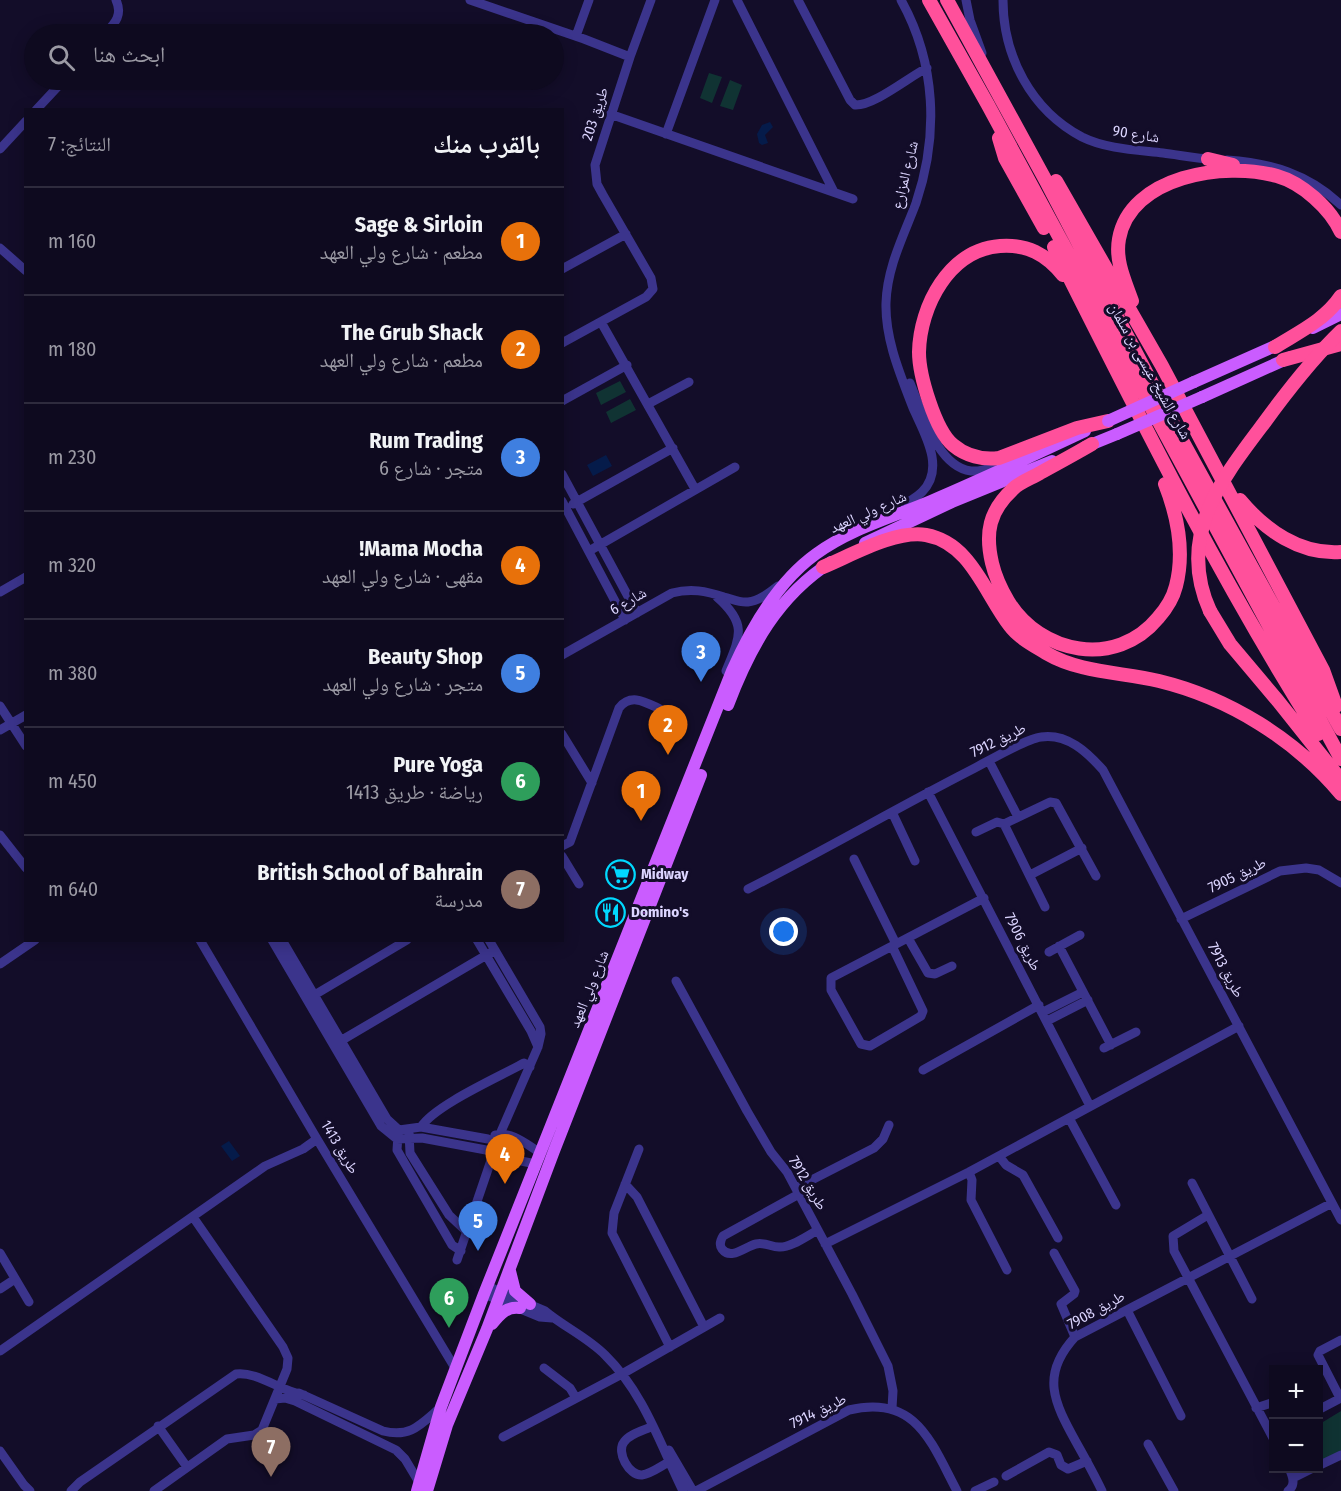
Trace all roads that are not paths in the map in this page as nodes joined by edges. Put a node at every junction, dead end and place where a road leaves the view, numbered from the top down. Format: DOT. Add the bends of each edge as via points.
graph roads {
  1 [pos="116,0"];
  2 [pos="470,0"];
  3 [pos="589,0"];
  4 [pos="651,0"];
  5 [pos="715,0"];
  6 [pos="737,0"];
  7 [pos="798,0"];
  8 [pos="901,0"];
  9 [pos="923,0"];
  10 [pos="947,0"];
  11 [pos="954,0"];
  12 [pos="966,0"];
  13 [pos="1003,0"];
  14 [pos="932,6"];
  15 [pos="113,24"];
  16 [pos="541,24"];
  17 [pos="564,32"];
  18 [pos="576,36"];
  19 [pos="982,53"];
  20 [pos="630,57"];
  21 [pos="928,73"];
  22 [pos="55,90"];
  23 [pos="988,105"];
  24 [pos="38,108"];
  25 [pos="610,114"];
  26 [pos="24,123"];
  27 [pos="666,134"];
  28 [pos="0,149"];
  29 [pos="1208,159"];
  30 [pos="1278,176"];
  31 [pos="834,192"];
  32 [pos="853,199"];
  33 [pos="1341,205"];
  34 [pos="1341,232"];
  35 [pos="626,234"];
  36 [pos="0,248"];
  37 [pos="564,268"];
  38 [pos="24,269"];
  39 [pos="1341,296"];
  40 [pos="1079,297"];
  41 [pos="1341,314"];
  42 [pos="601,322"];
  43 [pos="1341,331"];
  44 [pos="1341,336"];
  45 [pos="564,342"];
  46 [pos="1341,344"];
  47 [pos="1275,347"];
  48 [pos="896,357"];
  49 [pos="1113,360"];
  50 [pos="1283,360"];
  51 [pos="627,365"];
  52 [pos="1162,366"];
  53 [pos="689,382"];
  54 [pos="564,400"];
  55 [pos="648,404"];
  56 [pos="1108,421"];
  57 [pos="1092,444"];
  58 [pos="673,448"];
  59 [pos="1020,462"];
  60 [pos="735,467"];
  61 [pos="1217,470"];
  62 [pos="564,478"];
  63 [pos="696,489"];
  64 [pos="577,502"];
  65 [pos="564,504"];
  66 [pos="869,526"];
  67 [pos="600,545"];
  68 [pos="589,551"];
  69 [pos="1341,552"];
  70 [pos="823,567"];
  71 [pos="796,571"];
  72 [pos="24,578"];
  73 [pos="0,592"];
  74 [pos="712,594"];
  75 [pos="638,613"];
  76 [pos="625,620"];
  77 [pos="565,653"];
  78 [pos="724,691"];
  79 [pos="0,706"];
  80 [pos="660,709"];
  81 [pos="24,716"];
  82 [pos="1341,719"];
  83 [pos="11,723"];
  84 [pos="1341,729"];
  85 [pos="0,730"];
  86 [pos="564,737"];
  87 [pos="24,743"];
  88 [pos="1075,743"];
  89 [pos="1341,759"];
  90 [pos="989,761"];
  91 [pos="1341,769"];
  92 [pos="1341,780"];
  93 [pos="592,783"];
  94 [pos="928,792"];
  95 [pos="1341,794"];
  96 [pos="892,812"];
  97 [pos="1018,817"];
  98 [pos="1004,824"];
  99 [pos="976,832"];
  100 [pos="0,835"];
  101 [pos="564,845"];
  102 [pos="1082,848"];
  103 [pos="564,859"];
  104 [pos="854,859"];
  105 [pos="915,861"];
  106 [pos="24,865"];
  107 [pos="1030,875"];
  108 [pos="1096,876"];
  109 [pos="1341,883"];
  110 [pos="579,884"];
  111 [pos="748,889"];
  112 [pos="984,898"];
  113 [pos="1046,907"];
  114 [pos="1181,919"];
  115 [pos="1080,935"];
  116 [pos="908,938"];
  117 [pos="32,942"];
  118 [pos="201,942"];
  119 [pos="273,942"];
  120 [pos="283,942"];
  121 [pos="404,942"];
  122 [pos="479,942"];
  123 [pos="489,942"];
  124 [pos="894,945"];
  125 [pos="1059,946"];
  126 [pos="490,952"];
  127 [pos="1049,952"];
  128 [pos="0,964"];
  129 [pos="952,966"];
  130 [pos="676,981"];
  131 [pos="1085,996"];
  132 [pos="311,997"];
  133 [pos="1043,1013"];
  134 [pos="1239,1026"];
  135 [pos="1136,1032"];
  136 [pos="337,1042"];
  137 [pos="530,1067"];
  138 [pos="923,1070"];
  139 [pos="1090,1106"];
  140 [pos="1069,1118"];
  141 [pos="889,1125"];
  142 [pos="421,1127"];
  143 [pos="409,1134"];
  144 [pos="500,1134"];
  145 [pos="398,1135"];
  146 [pos="488,1138"];
  147 [pos="317,1139"];
  148 [pos="639,1149"];
  149 [pos="490,1152"];
  150 [pos="999,1156"];
  151 [pos="537,1158"];
  152 [pos="969,1172"];
  153 [pos="1192,1183"];
  154 [pos="625,1184"];
  155 [pos="797,1191"];
  156 [pos="1332,1203"];
  157 [pos="1116,1205"];
  158 [pos="1208,1215"];
  159 [pos="193,1217"];
  160 [pos="1341,1220"];
  161 [pos="818,1230"];
  162 [pos="466,1231"];
  163 [pos="524,1231"];
  164 [pos="1058,1238"];
  165 [pos="825,1244"];
  166 [pos="0,1253"];
  167 [pos="1054,1253"];
  168 [pos="1230,1257"];
  169 [pos="1007,1270"];
  170 [pos="510,1271"];
  171 [pos="15,1279"];
  172 [pos="1188,1279"];
  173 [pos="0,1289"];
  174 [pos="485,1290"];
  175 [pos="500,1296"];
  176 [pos="1252,1299"];
  177 [pos="29,1302"];
  178 [pos="525,1306"];
  179 [pos="1127,1310"];
  180 [pos="720,1318"];
  181 [pos="704,1327"];
  182 [pos="487,1329"];
  183 [pos="1075,1337"];
  184 [pos="1341,1340"];
  185 [pos="670,1347"];
  186 [pos="0,1351"];
  187 [pos="455,1368"];
  188 [pos="544,1368"];
  189 [pos="622,1374"];
  190 [pos="284,1377"];
  191 [pos="280,1388"];
  192 [pos="304,1395"];
  193 [pos="576,1398"];
  194 [pos="1341,1398"];
  195 [pos="275,1399"];
  196 [pos="1269,1402"];
  197 [pos="441,1407"];
  198 [pos="1323,1407"];
  199 [pos="892,1408"];
  200 [pos="1256,1408"];
  201 [pos="1181,1416"];
  202 [pos="653,1425"];
  203 [pos="158,1426"];
  204 [pos="1269,1431"];
  205 [pos="381,1436"];
  206 [pos="502,1437"];
  207 [pos="662,1441"];
  208 [pos="1148,1444"];
  209 [pos="0,1450"];
  210 [pos="1341,1455"];
  211 [pos="1087,1461"];
  212 [pos="669,1462"];
  213 [pos="1323,1463"];
  214 [pos="187,1467"];
  215 [pos="1291,1473"];
  216 [pos="1006,1476"];
  217 [pos="994,1482"];
  218 [pos="422,1489"];
  219 [pos="30,1491"];
  220 [pos="71,1491"];
  221 [pos="154,1491"];
  222 [pos="683,1491"];
  223 [pos="695,1491"];
  224 [pos="957,1491"];
  225 [pos="975,1491"];
  226 [pos="1102,1491"];
  227 [pos="1174,1491"];
  228 [pos="1288,1491"];
  1 -- 15 [label="street" via="119,16"];
  2 -- 16 [label="street"];
  3 -- 18 [label="street"];
  4 -- 20 [label="street, طريق 203"];
  5 -- 27 [label="street"];
  6 -- 31 [label="street"];
  7 -- 21 [label="street" via="852,103 862,104 914,75"];
  8 -- 21 [label="street, شارع المزارع" via="918,37"];
  9 -- 14 [label="highway, شارع الشيخ عيسى بن سلمان" via="929,8"];
  10 -- 84 [label="highway, شارع الشيخ عيسى بن سلمان"];
  11 -- 19 [label="highway"];
  12 -- 19 [label="street"];
  13 -- 29 [label="street, شارع 90" via="1005,31 1017,70 1037,100 1063,125 1083,138 1120,148"];
  14 -- 23 [label="highway, شارع الشيخ عيسى بن سلمان"];
  17 -- 18 [label="street"];
  18 -- 20 [label="street"];
  19 -- 52 [label="highway"];
  20 -- 25 [label="street, طريق 203"];
  21 -- 48 [label="street, شارع المزارع" via="931,113 926,161 887,292 888,326"];
  22 -- 24 [label="street"];
  23 -- 40 [label="highway" via="1005,158"];
  23 -- 89 [label="highway, شارع الشيخ عيسى بن سلمان"];
  25 -- 27 [label="street"];
  25 -- 35 [label="street, طريق 203" via="595,171 597,184"];
  26 -- 28 [label="street"];
  27 -- 31 [label="street"];
  29 -- 30 [label="highway"];
  29 -- 33 [label="street, شارع 90" via="1287,170 1316,184"];
  30 -- 34 [label="highway" via="1305,190"];
  30 -- 52 [label="highway" via="1220,170 1196,175 1143,197 1128,213 1119,239 1118,263"];
  31 -- 32 [label="street"];
  35 -- 37 [label="street"];
  35 -- 42 [label="street, طريق 203" via="651,278 653,289 646,297"];
  36 -- 38 [label="street"];
  39 -- 47 [label="highway" via="1331,310"];
  40 -- 49 [label="highway"];
  40 -- 56 [label="highway" via="1054,264 1031,249 1006,245 978,251 949,272 930,301 922,324 919,353 924,384 952,444 968,455 987,459"];
  41 -- 47 [label="main road, شارع ولي العهد"];
  42 -- 45 [label="street, طريق 203"];
  42 -- 51 [label="street"];
  43 -- 92 [label="highway, bridge" via="1293,384 1228,472 1213,499 1197,565 1210,611 1230,644"];
  44 -- 50 [label="main road, شارع ولي العهد"];
  46 -- 50 [label="highway"];
  47 -- 56 [label="main road, شارع ولي العهد, bridge"];
  48 -- 59 [label="street, شارع المزارع" via="939,449 948,460 973,471"];
  48 -- 66 [label="street, شارع المزارع" via="932,455 933,468 922,492"];
  49 -- 57 [label="highway" via="1175,508 1181,548 1176,587 1166,608 1152,625 1131,640 1107,649 1082,649 1035,633 1015,613 993,570 987,542 990,521 1014,488"];
  49 -- 91 [label="highway" via="1207,547"];
  50 -- 57 [label="main road, شارع ولي العهد, bridge"];
  51 -- 54 [label="street"];
  51 -- 55 [label="street"];
  52 -- 61 [label="highway"];
  53 -- 55 [label="street"];
  55 -- 58 [label="street"];
  56 -- 59 [label="main road, شارع ولي العهد"];
  57 -- 70 [label="main road, شارع ولي العهد" via="873,538"];
  58 -- 63 [label="street"];
  58 -- 64 [label="street"];
  59 -- 66 [label="main road, شارع ولي العهد"];
  60 -- 63 [label="street"];
  61 -- 69 [label="highway" via="1251,513 1272,532 1303,547"];
  61 -- 82 [label="highway" via="1323,669"];
  62 -- 64 [label="street"];
  63 -- 67 [label="street"];
  64 -- 65 [label="street"];
  64 -- 67 [label="street"];
  65 -- 68 [label="street"];
  66 -- 71 [label="main road, شارع ولي العهد" via="838,540"];
  67 -- 68 [label="street"];
  67 -- 75 [label="street"];
  68 -- 76 [label="street"];
  70 -- 95 [label="highway" via="893,538 926,535 946,542 967,559 1011,627 1031,644 1054,658 1084,668 1160,681 1202,694 1247,715 1293,748"];
  70 -- 163 [label="main road, شارع ولي العهد" via="785,602 765,628 740,675"];
  71 -- 74 [label="street, شارع 6" via="769,593 749,602"];
  71 -- 78 [label="main road, شارع ولي العهد" via="744,645"];
  72 -- 73 [label="street"];
  74 -- 75 [label="street, شارع 6" via="686,590"];
  74 -- 78 [label="street" via="729,608 740,630 725,672"];
  75 -- 76 [label="street, شارع 6"];
  76 -- 77 [label="street, شارع 6"];
  78 -- 151 [label="main road, شارع ولي العهد"];
  79 -- 83 [label="street"];
  80 -- 93 [label="street" via="639,699 623,703"];
  81 -- 83 [label="street"];
  83 -- 85 [label="street"];
  83 -- 87 [label="street"];
  86 -- 93 [label="street"];
  88 -- 90 [label="street, طريق 7912" via="1041,736"];
  88 -- 114 [label="street, طريق 7913" via="1103,770"];
  90 -- 94 [label="street, طريق 7912"];
  90 -- 97 [label="street"];
  93 -- 101 [label="street" via="570,842"];
  94 -- 96 [label="street, طريق 7912"];
  94 -- 112 [label="street, طريق 7906"];
  96 -- 105 [label="street"];
  96 -- 111 [label="street, طريق 7912"];
  97 -- 98 [label="street"];
  97 -- 102 [label="street" via="1056,802"];
  98 -- 99 [label="street" via="996,823"];
  98 -- 107 [label="street"];
  100 -- 106 [label="street"];
  102 -- 107 [label="street"];
  102 -- 108 [label="street"];
  103 -- 110 [label="street"];
  104 -- 124 [label="street"];
  107 -- 113 [label="street"];
  109 -- 114 [label="street, طريق 7905" via="1318,870 1286,869"];
  112 -- 116 [label="street"];
  112 -- 133 [label="street, طريق 7906"];
  114 -- 134 [label="street, طريق 7913"];
  115 -- 125 [label="street"];
  116 -- 124 [label="street"];
  116 -- 129 [label="street" via="928,973"];
  117 -- 128 [label="street"];
  118 -- 147 [label="street, طريق 1413"];
  119 -- 132 [label="street"];
  120 -- 132 [label="street"];
  121 -- 132 [label="street"];
  122 -- 126 [label="street"];
  123 -- 126 [label="street"];
  124 -- 124 [label="street" via="830,981 831,990 865,1046 921,1016 923,1011"];
  125 -- 127 [label="street"];
  125 -- 131 [label="street"];
  126 -- 136 [label="street"];
  126 -- 137 [label="street" via="538,1047"];
  130 -- 155 [label="street, طريق 7912" via="747,1111"];
  131 -- 133 [label="street"];
  131 -- 135 [label="street" via="1108,1046"];
  132 -- 136 [label="street"];
  133 -- 138 [label="street"];
  133 -- 139 [label="street, طريق 7906"];
  134 -- 139 [label="street"];
  134 -- 156 [label="street, طريق 7913"];
  136 -- 145 [label="street"];
  137 -- 142 [label="street" via="524,1063 436,1111"];
  137 -- 144 [label="street"];
  139 -- 140 [label="street"];
  140 -- 150 [label="street"];
  140 -- 157 [label="street"];
  141 -- 155 [label="street" via="874,1148"];
  142 -- 143 [label="street"];
  142 -- 146 [label="street"];
  143 -- 145 [label="street"];
  143 -- 149 [label="street"];
  143 -- 162 [label="street" via="410,1153 448,1215"];
  144 -- 146 [label="street"];
  144 -- 149 [label="street"];
  144 -- 151 [label="street" via="511,1136"];
  145 -- 162 [label="street" via="397,1150 459,1256"];
  146 -- 149 [label="street"];
  147 -- 159 [label="street" via="265,1166"];
  147 -- 187 [label="street, طريق 1413"];
  148 -- 154 [label="street"];
  149 -- 151 [label="street"];
  149 -- 162 [label="street"];
  150 -- 152 [label="street"];
  150 -- 164 [label="street" via="1023,1175"];
  151 -- 163 [label="main road" via="542,1163"];
  151 -- 174 [label="main road, شارع ولي العهد"];
  152 -- 165 [label="street"];
  152 -- 169 [label="street" via="973,1182 971,1200"];
  153 -- 158 [label="street"];
  154 -- 181 [label="street" via="637,1197"];
  154 -- 185 [label="street" via="612,1218 613,1238"];
  155 -- 161 [label="street, طريق 7912"];
  155 -- 161 [label="street" via="723,1236 722,1248 733,1254 756,1244 782,1247"];
  156 -- 160 [label="street, طريق 7913"];
  156 -- 168 [label="street, طريق 7908"];
  158 -- 168 [label="street"];
  158 -- 172 [label="street" via="1173,1236 1174,1251"];
  159 -- 186 [label="street"];
  159 -- 190 [label="street" via="286,1352"];
  161 -- 165 [label="street, طريق 7912"];
  163 -- 170 [label="main road, شارع ولي العهد"];
  165 -- 199 [label="street, طريق 7912" via="888,1366"];
  166 -- 171 [label="street"];
  167 -- 183 [label="street" via="1075,1291 1061,1304"];
  168 -- 172 [label="street, طريق 7908"];
  168 -- 176 [label="street"];
  170 -- 175 [label="main road, شارع ولي العهد"];
  170 -- 178 [label="main road" via="514,1290"];
  171 -- 173 [label="street"];
  171 -- 177 [label="street"];
  172 -- 179 [label="street, طريق 7908"];
  172 -- 200 [label="street"];
  174 -- 175 [label="street, طريق 7914"];
  174 -- 187 [label="main road, شارع ولي العهد"];
  175 -- 178 [label="street, طريق 7914"];
  175 -- 182 [label="main road, شارع ولي العهد"];
  178 -- 182 [label="main road" via="502,1313"];
  178 -- 189 [label="street, طريق 7914" via="575,1331"];
  179 -- 183 [label="street, طريق 7908"];
  179 -- 201 [label="street"];
  180 -- 181 [label="street"];
  181 -- 185 [label="street"];
  182 -- 218 [label="main road, شارع ولي العهد"];
  183 -- 211 [label="street, طريق 7908" via="1062,1350 1053,1384 1060,1414"];
  184 -- 194 [label="street" via="1318,1355"];
  185 -- 189 [label="street"];
  187 -- 197 [label="main road, شارع ولي العهد"];
  188 -- 193 [label="street" via="570,1388"];
  189 -- 193 [label="street"];
  189 -- 202 [label="street, طريق 7914"];
  190 -- 191 [label="street"];
  190 -- 192 [label="street"];
  191 -- 192 [label="street"];
  191 -- 195 [label="street"];
  191 -- 203 [label="street" via="246,1374 236,1374"];
  192 -- 205 [label="street"];
  193 -- 206 [label="street"];
  194 -- 198 [label="street"];
  195 -- 205 [label="street" via="295,1401"];
  195 -- 214 [label="street" via="265,1426 257,1434 227,1439"];
  196 -- 200 [label="street"];
  197 -- 205 [label="street" via="417,1428"];
  197 -- 218 [label="main road, شارع ولي العهد"];
  199 -- 223 [label="street, طريق 7914" via="867,1406 849,1410"];
  199 -- 224 [label="street" via="921,1427"];
  200 -- 204 [label="street"];
  202 -- 207 [label="street, طريق 7914"];
  202 -- 212 [label="street" via="627,1438 621,1446 622,1454 630,1469 642,1475"];
  203 -- 214 [label="street"];
  203 -- 220 [label="street"];
  205 -- 218 [label="street" via="410,1466"];
  207 -- 212 [label="street, طريق 7914"];
  207 -- 223 [label="street, طريق 7914"];
  208 -- 227 [label="street"];
  209 -- 219 [label="street"];
  210 -- 213 [label="street"];
  211 -- 216 [label="street" via="1068,1469 1061,1465 1057,1455 1049,1452"];
  211 -- 226 [label="street, طريق 7908"];
  212 -- 222 [label="street, طريق 7914"];
  214 -- 221 [label="street"];
  215 -- 228 [label="street" via="1293,1486"];
  217 -- 225 [label="street"];
}
